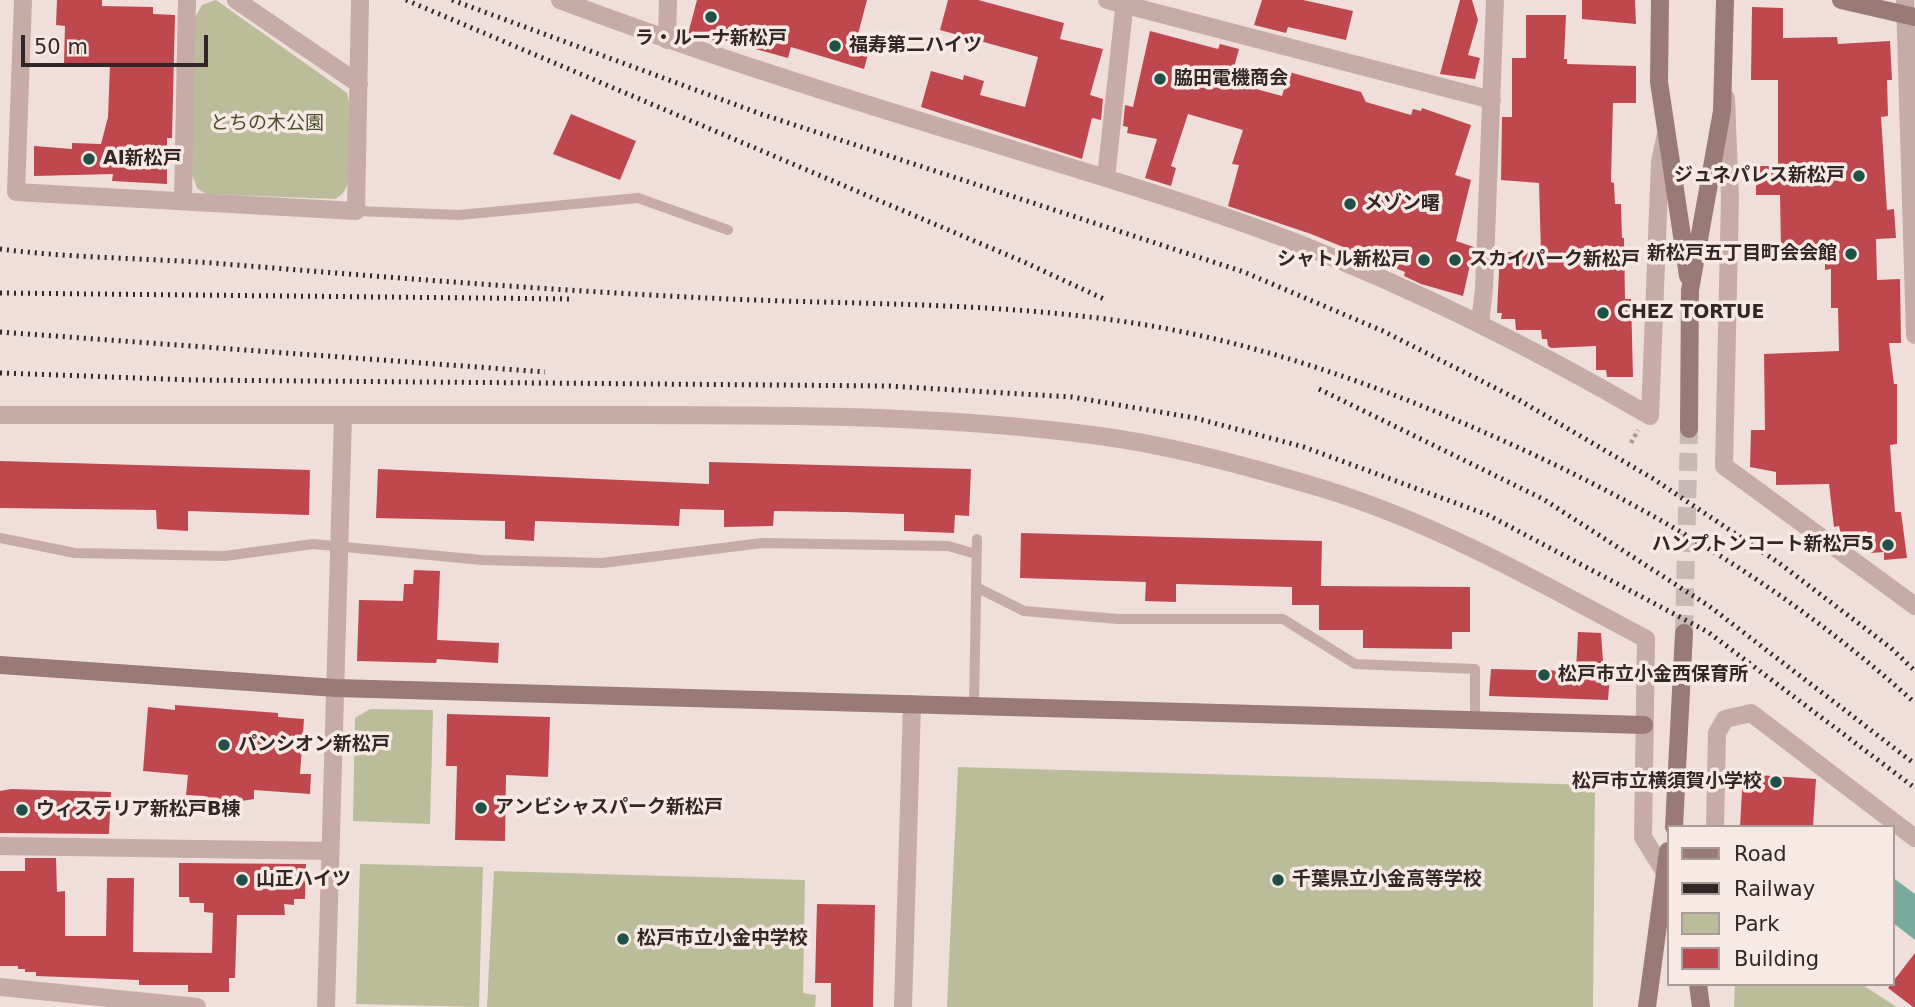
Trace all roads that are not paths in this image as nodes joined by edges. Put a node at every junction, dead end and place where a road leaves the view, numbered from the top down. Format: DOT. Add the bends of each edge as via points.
graph roads {
  1 [pos="21,0"];
  2 [pos="187,0"];
  3 [pos="236,0"];
  4 [pos="360,0"];
  5 [pos="560,0"];
  6 [pos="668,0"];
  7 [pos="1495,0"];
  8 [pos="1660,0"];
  9 [pos="1725,0"];
  10 [pos="1841,0"];
  11 [pos="1119,2"];
  12 [pos="1908,11"];
  13 [pos="667,40"];
  14 [pos="1724,81"];
  15 [pos="359,84"];
  16 [pos="1492,100"];
  17 [pos="1666,134"];
  18 [pos="1913,168"];
  19 [pos="1106,178"];
  20 [pos="183,201"];
  21 [pos="356,211"];
  22 [pos="727,230"];
  23 [pos="1690,290"];
  24 [pos="1914,297"];
  25 [pos="1480,324"];
  26 [pos="1915,334"];
  27 [pos="0,415"];
  28 [pos="342,416"];
  29 [pos="1689,429"];
  30 [pos="0,538"];
  31 [pos="977,539"];
  32 [pos="339,546"];
  33 [pos="976,554"];
  34 [pos="976,586"];
  35 [pos="1915,606"];
  36 [pos="1684,633"];
  37 [pos="0,665"];
  38 [pos="336,688"];
  39 [pos="912,704"];
  40 [pos="974,706"];
  41 [pos="1475,721"];
  42 [pos="1644,725"];
  43 [pos="1674,825"];
  44 [pos="1714,825"];
  45 [pos="1915,838"];
  46 [pos="0,846"];
  47 [pos="330,850"];
  48 [pos="1666,861"];
  49 [pos="1664,871"];
  50 [pos="1698,986"];
  51 [pos="0,987"];
  52 [pos="197,1007"];
  53 [pos="326,1007"];
  54 [pos="903,1007"];
  55 [pos="1647,1007"];
  56 [pos="1701,1007"];
  1 -- 20 [label="street" via="16,192"];
  2 -- 20 [label="street"];
  3 -- 15 [label="street"];
  4 -- 15 [label="street"];
  5 -- 13 [label="street"];
  6 -- 13 [label="street"];
  7 -- 16 [label="street"];
  8 -- 17 [label="street" via="1659,82"];
  9 -- 14 [label="street"];
  10 -- 12 [label="street"];
  11 -- 16 [label="street"];
  11 -- 19 [label="street"];
  12 -- 18 [label="street"];
  13 -- 19 [label="street"];
  14 -- 23 [label="street"];
  14 -- 35 [label="street" via="1731,198 1724,466"];
  15 -- 21 [label="street"];
  16 -- 25 [label="street"];
  17 -- 23 [label="street"];
  17 -- 25 [label="street" via="1660,162 1650,416"];
  18 -- 24 [label="street"];
  19 -- 25 [label="street" via="1295,242"];
  20 -- 21 [label="street"];
  21 -- 22 [label="lane" via="459,215 638,198"];
  23 -- 29 [label="street"];
  24 -- 26 [label="street"];
  27 -- 28 [label="street"];
  28 -- 32 [label="street"];
  28 -- 42 [label="street" via="909,420 1079,433 1240,466 1326,490 1475,548 1646,639"];
  30 -- 32 [label="lane" via="75,553 225,556 313,544"];
  31 -- 33 [label="lane"];
  32 -- 33 [label="lane" via="482,560 602,563 762,543 948,546"];
  32 -- 38 [label="street"];
  33 -- 34 [label="lane"];
  34 -- 40 [label="lane"];
  34 -- 41 [label="lane" via="1024,611 1118,620 1283,619 1355,664 1475,669"];
  36 -- 43 [label="street"];
  37 -- 38 [label="street"];
  38 -- 39 [label="street"];
  38 -- 47 [label="street"];
  39 -- 40 [label="street"];
  39 -- 54 [label="street"];
  40 -- 41 [label="street"];
  41 -- 42 [label="street"];
  42 -- 49 [label="street" via="1643,837"];
  44 -- 45 [label="street" via="1717,733 1725,719 1751,713"];
  46 -- 47 [label="street"];
  47 -- 53 [label="street"];
  48 -- 49 [label="street"];
  49 -- 55 [label="street"];
  50 -- 56 [label="street"];
  51 -- 52 [label="street"];
}
